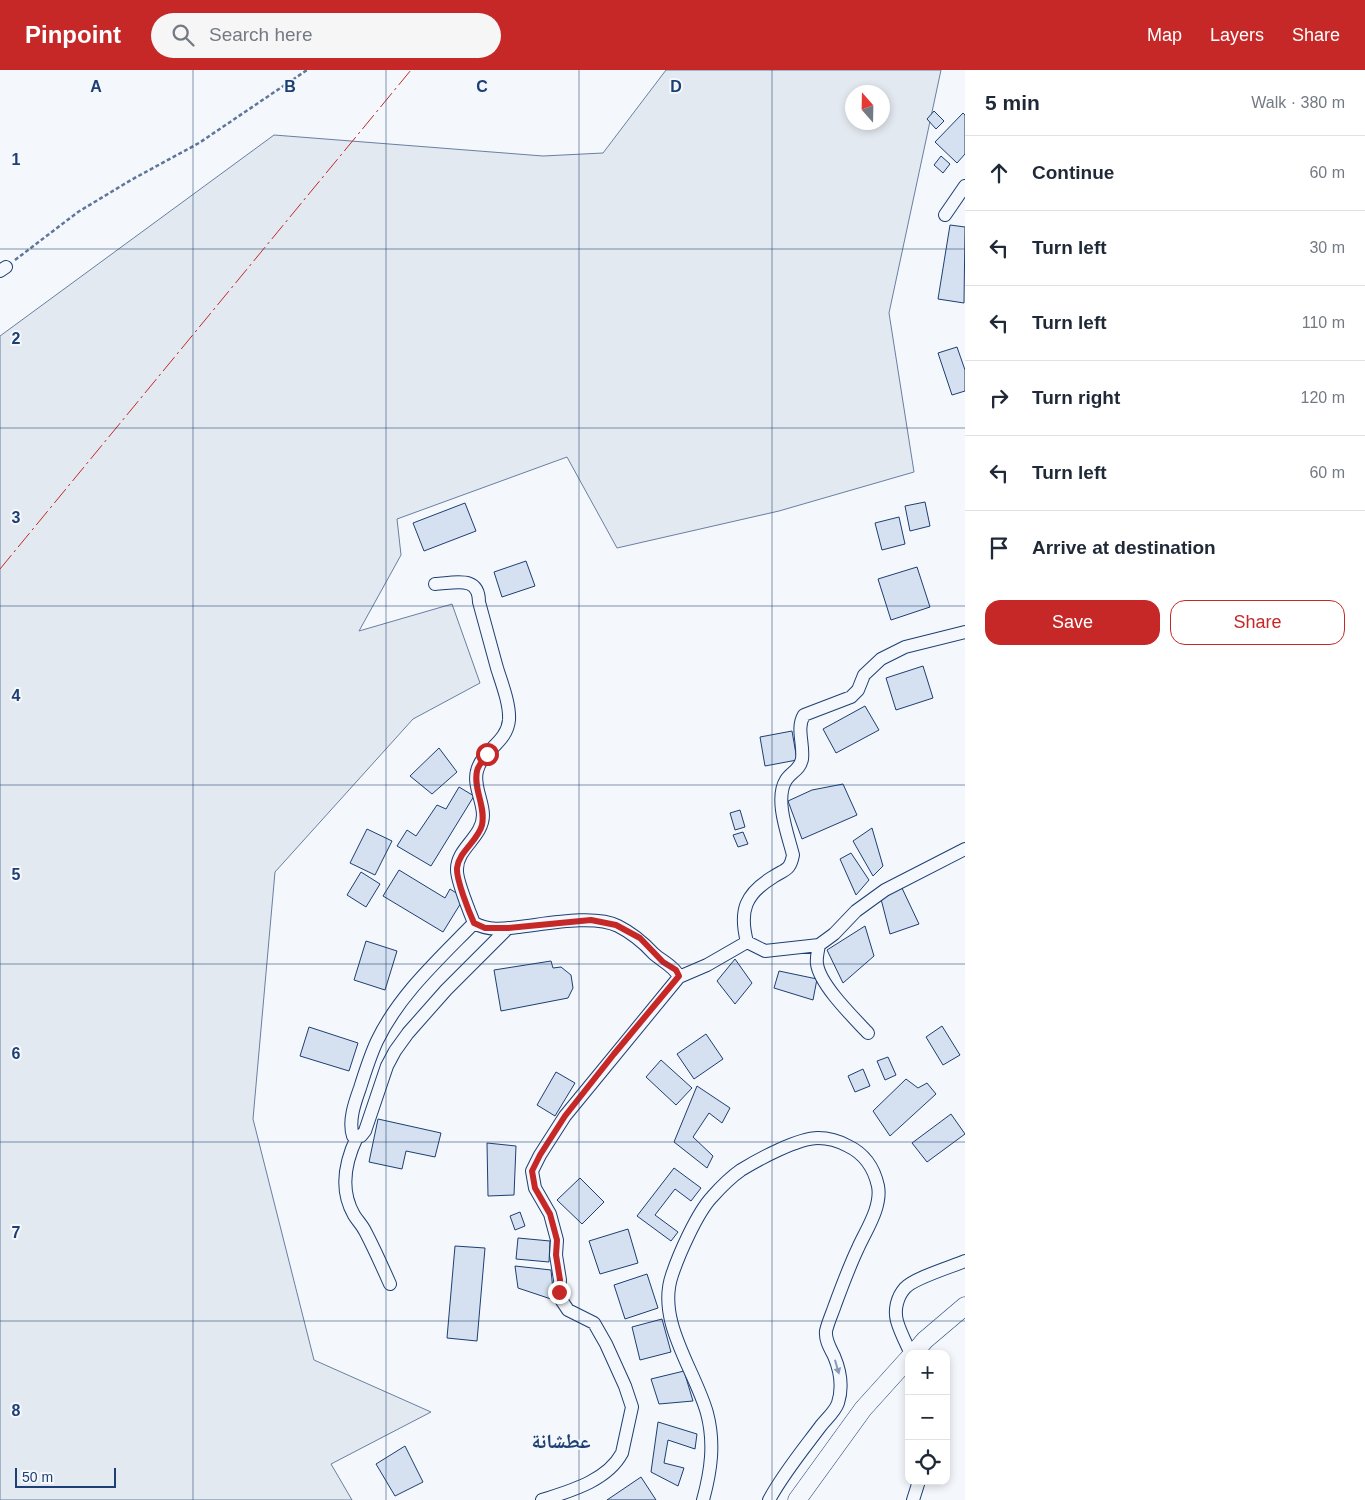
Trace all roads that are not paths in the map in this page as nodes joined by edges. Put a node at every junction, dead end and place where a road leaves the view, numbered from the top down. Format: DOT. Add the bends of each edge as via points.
graph roads {
  1 [pos="965,186"];
  2 [pos="945,215"];
  3 [pos="435,584"];
  4 [pos="965,632"];
  5 [pos="965,848"];
  6 [pos="474,923"];
  7 [pos="508,928"];
  8 [pos="748,942"];
  9 [pos="819,945"];
  10 [pos="679,976"];
  11 [pos="868,1033"];
  12 [pos="357,1137"];
  13 [pos="965,1261"];
  14 [pos="390,1284"];
  15 [pos="965,1306"];
  16 [pos="910,1350"];
  17 [pos="916,1350"];
  18 [pos="905,1362"];
  19 [pos="918,1485"];
  20 [pos="542,1500"];
  21 [pos="703,1500"];
  22 [pos="769,1500"];
  23 [pos="797,1500"];
  24 [pos="913,1500"];
  1 -- 2 [label="street"];
  3 -- 6 [label="street" via="463,582 475,586 479,592 509,718 507,730 499,743 477,769 482,826 458,862 457,869"];
  4 -- 8 [label="street" via="905,647 881,658 864,675 851,697 804,715 800,721 802,760 796,772 786,780 780,800 793,855 791,864 751,894 742,924"];
  5 -- 9 [label="street" via="885,890"];
  6 -- 7 [label="street" via="485,928"];
  6 -- 12 [label="street" via="419,980 380,1035 353,1115 352,1132"];
  7 -- 10 [label="street" via="591,920 616,925 640,938"];
  7 -- 12 [label="street" via="408,1033 387,1066 365,1131"];
  8 -- 9 [label="street" via="765,951"];
  8 -- 10 [label="street"];
  9 -- 11 [label="street" via="817,964 823,978"];
  10 -- 20 [label="street" via="565,1116 532,1171 535,1188 550,1214 557,1240 562,1301 568,1310 594,1323 632,1407 618,1460 590,1481"];
  12 -- 14 [label="street" via="348,1156 346,1194"];
  13 -- 16 [label="street" via="905,1288 897,1303 897,1320"];
  15 -- 17 [label="main road"];
  18 -- 23 [label="main road" via="863,1409"];
  19 -- 24 [label="street"];
  21 -- 22 [label="street, one-way" via="710,1474 712,1439 707,1414 668,1310 667,1296 672,1274 711,1197 740,1172 793,1144 817,1138 829,1139 854,1149 868,1160 875,1174 877,1204 848,1271 826,1335 838,1368 837,1405"];
}
